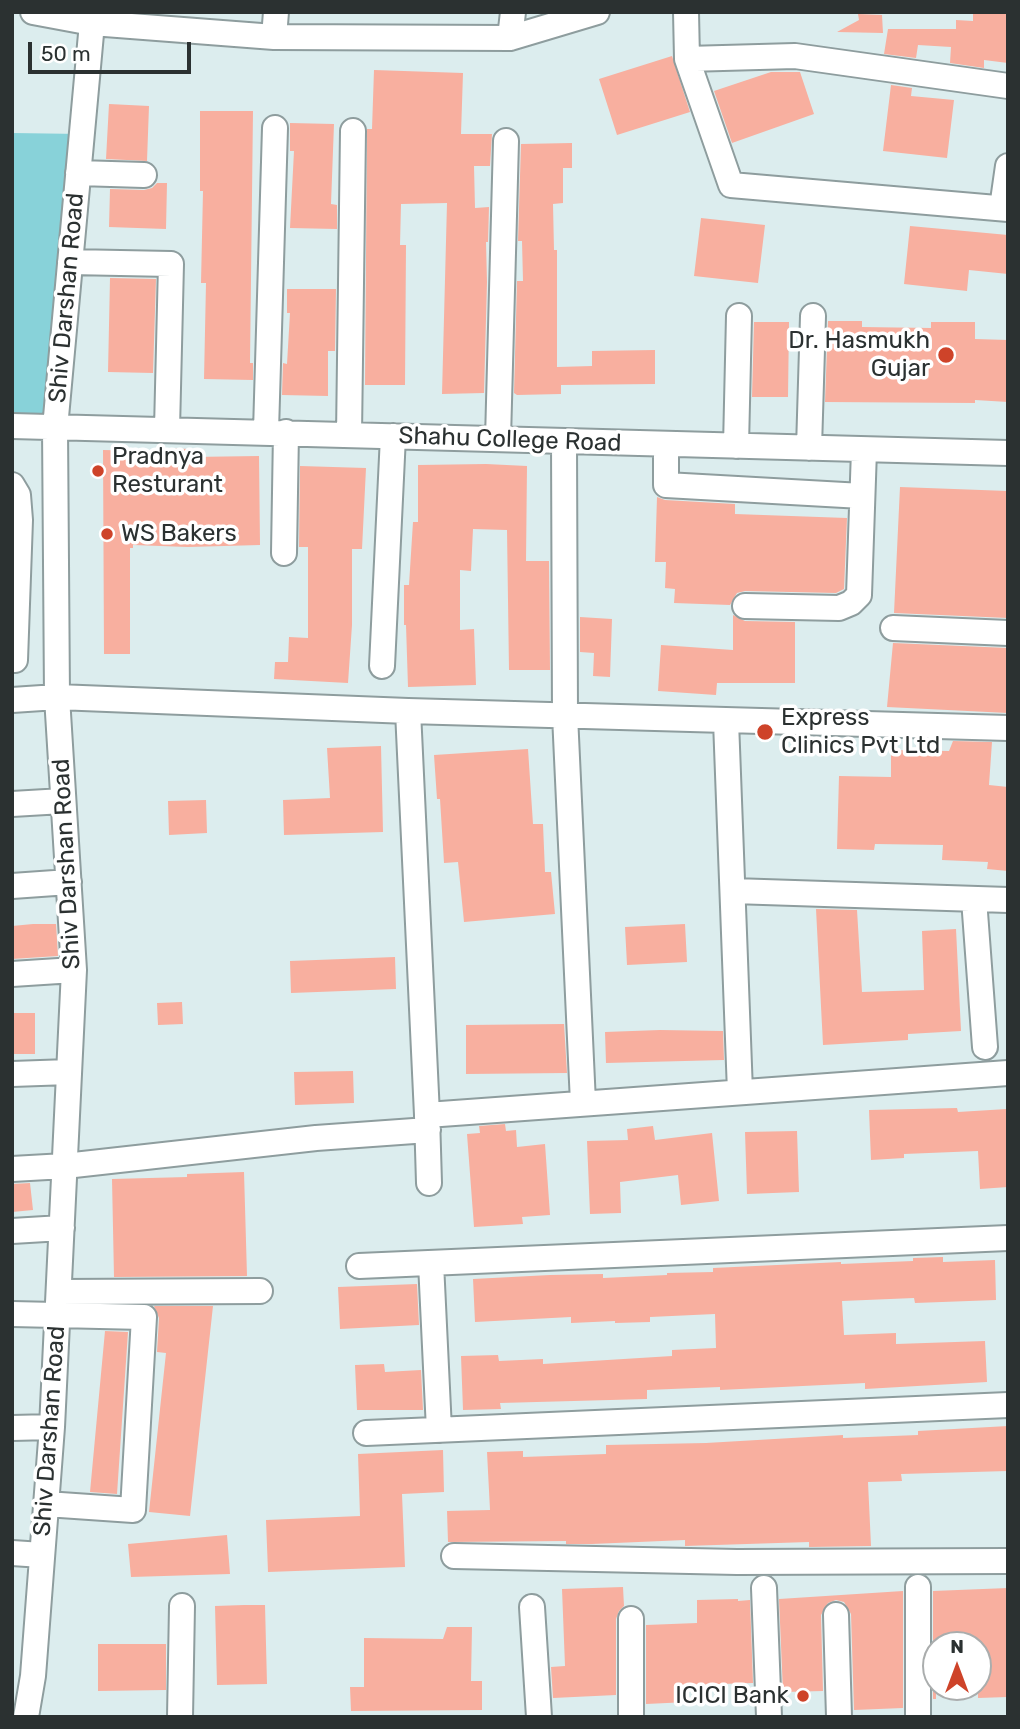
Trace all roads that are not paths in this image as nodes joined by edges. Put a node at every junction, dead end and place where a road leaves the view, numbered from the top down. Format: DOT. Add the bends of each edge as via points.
graph roads {
  1 [pos="33,12"];
  2 [pos="276,12"];
  3 [pos="513,12"];
  4 [pos="597,12"];
  5 [pos="686,12"];
  6 [pos="92,17"];
  7 [pos="274,37"];
  8 [pos="510,38"];
  9 [pos="687,59"];
  10 [pos="1008,86"];
  11 [pos="275,128"];
  12 [pos="353,131"];
  13 [pos="506,141"];
  14 [pos="1008,166"];
  15 [pos="78,173"];
  16 [pos="144,175"];
  17 [pos="1005,208"];
  18 [pos="70,262"];
  19 [pos="739,316"];
  20 [pos="813,316"];
  21 [pos="12,426"];
  22 [pos="55,428"];
  23 [pos="167,429"];
  24 [pos="276,432"];
  25 [pos="349,435"];
  26 [pos="393,436"];
  27 [pos="498,439"];
  28 [pos="564,441"];
  29 [pos="666,444"];
  30 [pos="736,446"];
  31 [pos="809,448"];
  32 [pos="864,450"];
  33 [pos="1008,453"];
  34 [pos="12,485"];
  35 [pos="862,496"];
  36 [pos="284,554"];
  37 [pos="745,606"];
  38 [pos="893,628"];
  39 [pos="1008,633"];
  40 [pos="15,660"];
  41 [pos="382,666"];
  42 [pos="57,697"];
  43 [pos="12,700"];
  44 [pos="408,710"];
  45 [pos="565,715"];
  46 [pos="726,721"];
  47 [pos="1008,728"];
  48 [pos="64,802"];
  49 [pos="12,804"];
  50 [pos="69,882"];
  51 [pos="12,886"];
  52 [pos="733,891"];
  53 [pos="974,899"];
  54 [pos="1008,900"];
  55 [pos="74,970"];
  56 [pos="12,974"];
  57 [pos="985,1047"];
  58 [pos="69,1072"];
  59 [pos="1008,1073"];
  60 [pos="12,1074"];
  61 [pos="740,1091"];
  62 [pos="583,1103"];
  63 [pos="427,1123"];
  64 [pos="65,1166"];
  65 [pos="12,1169"];
  66 [pos="429,1183"];
  67 [pos="62,1228"];
  68 [pos="12,1231"];
  69 [pos="1008,1238"];
  70 [pos="431,1263"];
  71 [pos="359,1266"];
  72 [pos="260,1291"];
  73 [pos="58,1303"];
  74 [pos="12,1314"];
  75 [pos="1008,1405"];
  76 [pos="52,1427"];
  77 [pos="12,1428"];
  78 [pos="439,1430"];
  79 [pos="366,1433"];
  80 [pos="46,1504"];
  81 [pos="12,1553"];
  82 [pos="42,1555"];
  83 [pos="454,1556"];
  84 [pos="1008,1561"];
  85 [pos="918,1587"];
  86 [pos="764,1588"];
  87 [pos="182,1605"];
  88 [pos="532,1607"];
  89 [pos="836,1615"];
  90 [pos="631,1619"];
  91 [pos="26,1717"];
  92 [pos="180,1717"];
  93 [pos="539,1717"];
  94 [pos="631,1717"];
  95 [pos="769,1717"];
  96 [pos="839,1717"];
  97 [pos="918,1717"];
  1 -- 6 [label="street"];
  2 -- 7 [label="street"];
  3 -- 8 [label="street"];
  4 -- 8 [label="street"];
  5 -- 9 [label="street"];
  6 -- 7 [label="street"];
  6 -- 15 [label="street, Shiv Darshan Road"];
  7 -- 8 [label="street"];
  9 -- 10 [label="street" via="795,56"];
  9 -- 17 [label="street" via="731,186"];
  11 -- 24 [label="street"];
  12 -- 25 [label="street"];
  13 -- 27 [label="street"];
  14 -- 17 [label="street"];
  15 -- 16 [label="street"];
  15 -- 18 [label="street, Shiv Darshan Road"];
  18 -- 22 [label="street, Shiv Darshan Road"];
  18 -- 23 [label="street" via="171,264"];
  19 -- 30 [label="street"];
  20 -- 31 [label="street"];
  21 -- 22 [label="street, Shahu College Road"];
  22 -- 23 [label="street, Shahu College Road"];
  22 -- 42 [label="street, Shiv Darshan Road"];
  23 -- 24 [label="street, Shahu College Road"];
  24 -- 25 [label="street, Shahu College Road"];
  24 -- 36 [label="street"];
  25 -- 26 [label="street, Shahu College Road"];
  26 -- 27 [label="street, Shahu College Road"];
  26 -- 41 [label="street"];
  27 -- 28 [label="street, Shahu College Road"];
  28 -- 29 [label="street, Shahu College Road"];
  28 -- 45 [label="street"];
  29 -- 30 [label="street, Shahu College Road"];
  29 -- 35 [label="street" via="666,485"];
  30 -- 31 [label="street, Shahu College Road"];
  31 -- 32 [label="street, Shahu College Road"];
  32 -- 33 [label="street, Shahu College Road"];
  32 -- 35 [label="street"];
  34 -- 40 [label="street" via="18,495 20,520"];
  35 -- 37 [label="street" via="859,595 851,603 839,608"];
  38 -- 39 [label="street"];
  42 -- 43 [label="street"];
  42 -- 44 [label="street"];
  42 -- 48 [label="street, Shiv Darshan Road"];
  44 -- 45 [label="street"];
  44 -- 63 [label="street"];
  45 -- 46 [label="street"];
  45 -- 62 [label="street"];
  46 -- 47 [label="street"];
  46 -- 52 [label="street"];
  48 -- 49 [label="street"];
  48 -- 50 [label="street, Shiv Darshan Road"];
  50 -- 51 [label="street"];
  50 -- 55 [label="street, Shiv Darshan Road"];
  52 -- 53 [label="street"];
  52 -- 61 [label="street"];
  53 -- 54 [label="street"];
  53 -- 57 [label="street"];
  55 -- 56 [label="street"];
  55 -- 58 [label="street, Shiv Darshan Road"];
  58 -- 60 [label="street"];
  58 -- 64 [label="street, Shiv Darshan Road"];
  59 -- 61 [label="street"];
  61 -- 62 [label="street"];
  62 -- 63 [label="street"];
  63 -- 64 [label="street"];
  63 -- 66 [label="street"];
  64 -- 65 [label="street"];
  64 -- 67 [label="street, Shiv Darshan Road"];
  67 -- 68 [label="street"];
  67 -- 73 [label="street, Shiv Darshan Road"];
  69 -- 70 [label="street"];
  70 -- 71 [label="street"];
  70 -- 78 [label="street"];
  72 -- 73 [label="street"];
  73 -- 74 [label="street"];
  73 -- 76 [label="street, Shiv Darshan Road"];
  73 -- 80 [label="street" via="144,1317 133,1510"];
  75 -- 78 [label="street"];
  76 -- 77 [label="street"];
  76 -- 80 [label="street, Shiv Darshan Road"];
  78 -- 79 [label="street"];
  80 -- 82 [label="street, Shiv Darshan Road"];
  81 -- 82 [label="street"];
  82 -- 91 [label="street, Shiv Darshan Road"];
  83 -- 84 [label="street"];
  85 -- 97 [label="street"];
  86 -- 95 [label="street"];
  87 -- 92 [label="street"];
  88 -- 93 [label="street"];
  89 -- 96 [label="street"];
  90 -- 94 [label="street"];
}
